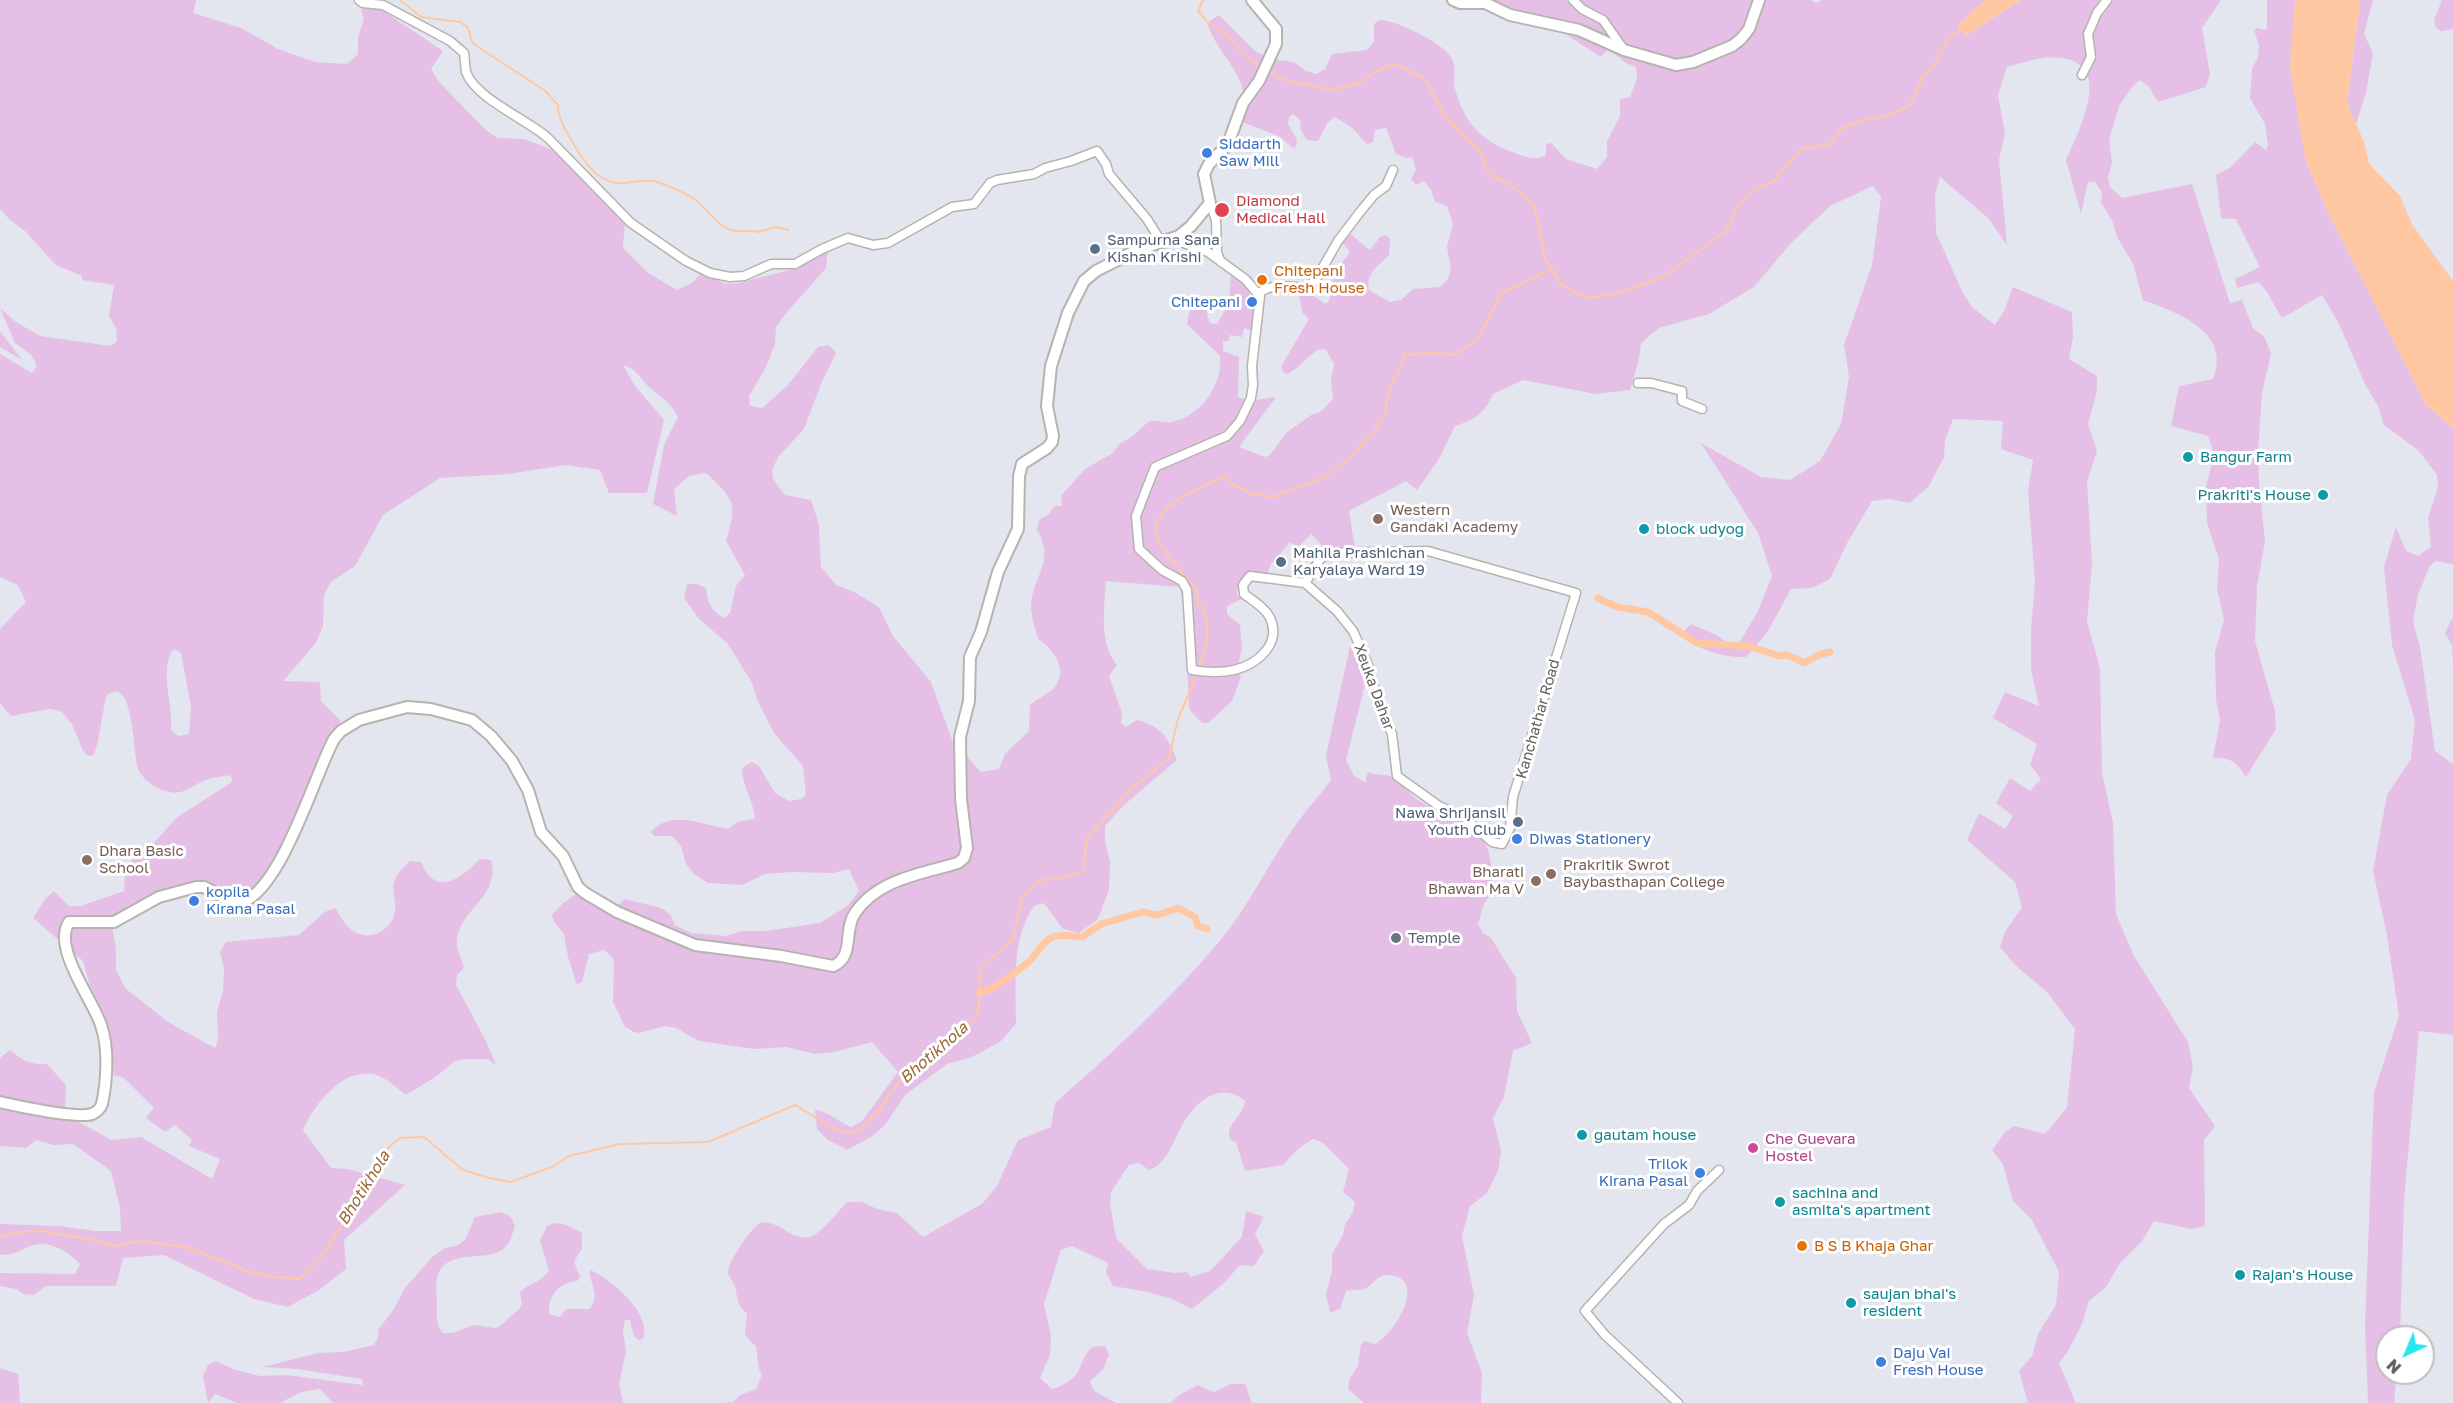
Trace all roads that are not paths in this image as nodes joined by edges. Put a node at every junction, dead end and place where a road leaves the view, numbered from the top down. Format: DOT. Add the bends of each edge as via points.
graph roads {
  1 [pos="359,0"];
  2 [pos="1252,0"];
  3 [pos="1453,0"];
  4 [pos="1572,0"];
  5 [pos="1759,0"];
  6 [pos="2108,0"];
  7 [pos="1624,50"];
  8 [pos="2082,75"];
  9 [pos="1393,170"];
  10 [pos="1210,203"];
  11 [pos="1162,243"];
  12 [pos="1221,262"];
  13 [pos="1258,294"];
  14 [pos="1638,383"];
  15 [pos="1702,409"];
  16 [pos="1305,583"];
  17 [pos="1502,844"];
  18 [pos="0,1102"];
  19 [pos="1719,1170"];
  20 [pos="1678,1403"];
  1 -- 11 [label="street" via="383,5 450,41 464,53 466,71 478,88 543,133 631,223 710,273 744,276 771,264 795,264 848,238 873,245 888,243 952,207 974,204 990,183 1034,174 1097,151 1109,174"];
  2 -- 10 [label="main road" via="1276,29 1276,44 1259,81 1243,103 1228,144 1204,174"];
  3 -- 7 [label="main road" via="1485,3 1510,15 1579,30"];
  4 -- 7 [label="street" via="1602,20"];
  5 -- 7 [label="main road" via="1749,29 1741,39 1693,62 1676,65"];
  6 -- 8 [label="street" via="2088,34 2091,57"];
  9 -- 13 [label="street" via="1386,186 1374,195 1338,241 1315,281 1306,288 1289,285 1265,288"];
  10 -- 11 [label="main road" via="1179,236"];
  10 -- 12 [label="street"];
  11 -- 12 [label="street" via="1194,245"];
  11 -- 18 [label="main road" via="1135,251 1096,271 1084,281 1068,313 1047,390 1052,442 1022,464 1017,529 998,572 970,657 969,701 960,737 967,848 964,858 895,880 869,898 850,923 846,955 841,963 833,966 695,945 598,901 578,887 563,856 541,832 518,771 490,736 472,720 458,715 407,707 359,720 341,731 329,749 272,875 253,898 236,904 204,887 196,887 169,893 114,922 69,922 65,934 67,950 101,1026 105,1060 102,1104 84,1115"];
  12 -- 13 [label="street"];
  13 -- 16 [label="street" via="1253,385 1246,410 1227,436 1155,467 1136,516 1139,549 1162,570 1182,581 1187,590 1192,670 1235,670 1262,656 1274,640 1269,615 1244,594 1243,585 1250,576"];
  14 -- 15 [label="street" via="1682,391 1682,401"];
  16 -- 17 [label="street, Xeuka Dahar" via="1353,631 1392,734 1397,776 1438,806 1464,817 1492,842"];
  16 -- 17 [label="street, Kanchathar Road" via="1322,558 1331,553 1421,551 1576,593 1513,797 1510,828"];
  19 -- 20 [label="street" via="1585,1311"];
}
